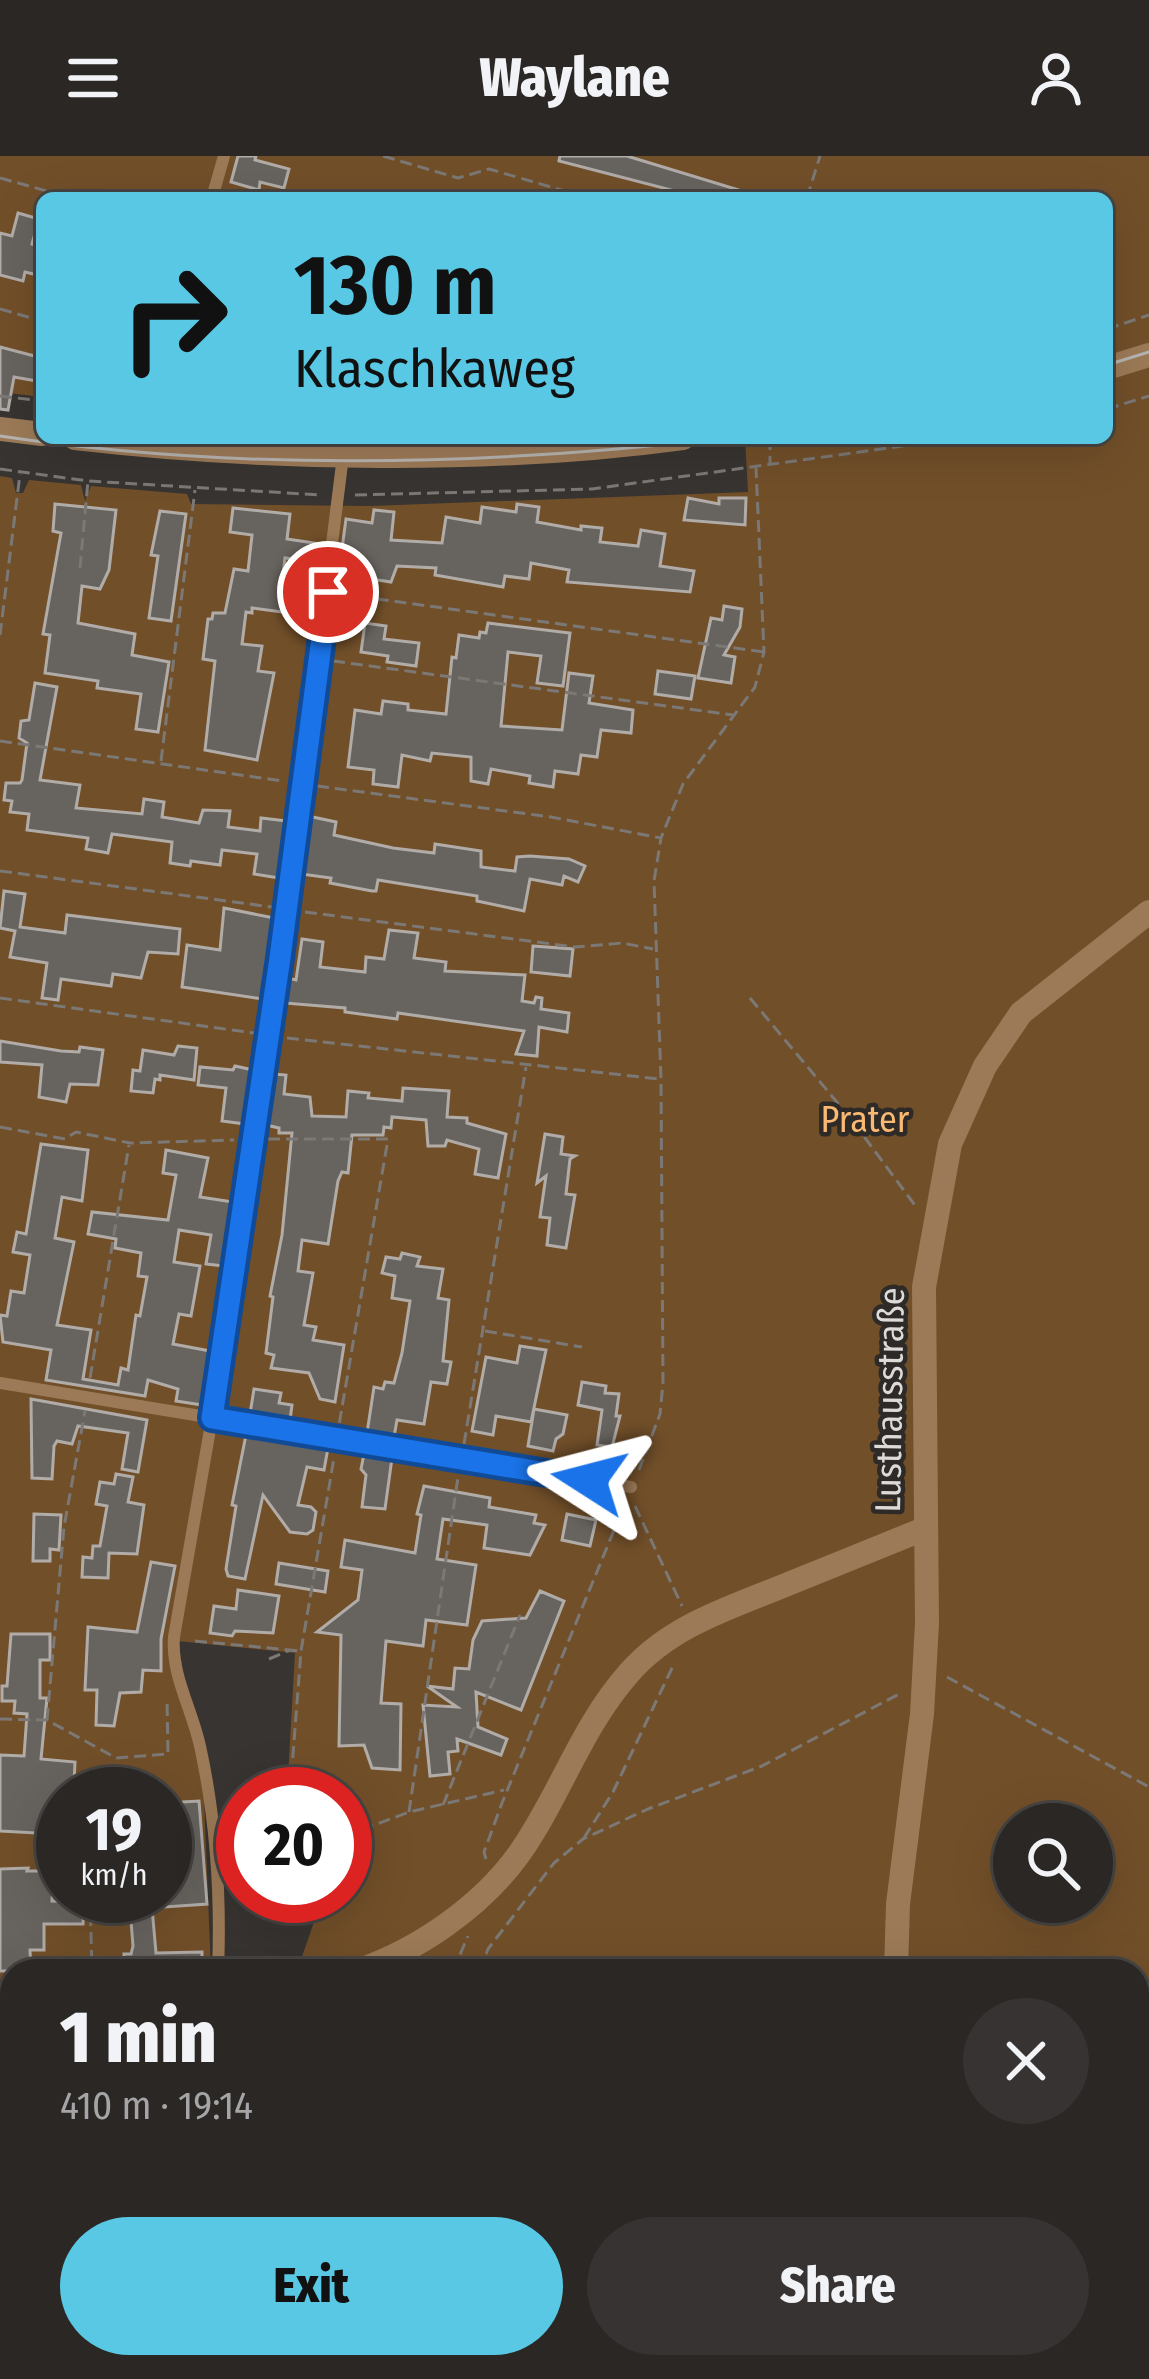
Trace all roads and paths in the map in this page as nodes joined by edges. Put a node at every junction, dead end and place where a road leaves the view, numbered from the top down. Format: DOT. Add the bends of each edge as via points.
graph roads {
  1 [pos="224,156"];
  2 [pos="382,156"];
  3 [pos="820,156"];
  4 [pos="0,178"];
  5 [pos="50,192"];
  6 [pos="214,192"];
  7 [pos="568,192"];
  8 [pos="809,192"];
  9 [pos="0,309"];
  10 [pos="1149,315"];
  11 [pos="36,319"];
  12 [pos="1113,327"];
  13 [pos="1149,355"];
  14 [pos="1113,366"];
  15 [pos="0,396"];
  16 [pos="1149,396"];
  17 [pos="36,400"];
  18 [pos="1113,407"];
  19 [pos="0,429"];
  20 [pos="36,433"];
  21 [pos="178,444"];
  22 [pos="610,444"];
  23 [pos="770,444"];
  24 [pos="920,444"];
  25 [pos="343,454"];
  26 [pos="770,466"];
  27 [pos="756,468"];
  28 [pos="0,469"];
  29 [pos="21,472"];
  30 [pos="88,481"];
  31 [pos="195,488"];
  32 [pos="340,496"];
  33 [pos="80,568"];
  34 [pos="328,592"];
  35 [pos="0,635"];
  36 [pos="764,652"];
  37 [pos="319,659"];
  38 [pos="736,716"];
  39 [pos="0,741"];
  40 [pos="160,764"];
  41 [pos="303,784"];
  42 [pos="661,838"];
  43 [pos="1149,911"];
  44 [pos="575,947"];
  45 [pos="655,950"];
  46 [pos="0,998"];
  47 [pos="750,998"];
  48 [pos="269,1035"];
  49 [pos="526,1067"];
  50 [pos="662,1079"];
  51 [pos="0,1127"];
  52 [pos="253,1139"];
  53 [pos="130,1143"];
  54 [pos="933,1230"];
  55 [pos="483,1330"];
  56 [pos="582,1347"];
  57 [pos="0,1383"];
  58 [pos="87,1397"];
  59 [pos="212,1418"];
  60 [pos="337,1438"];
  61 [pos="461,1459"];
  62 [pos="632,1487"];
  63 [pos="924,1528"];
  64 [pos="520,1616"];
  65 [pos="195,1641"];
  66 [pos="290,1650"];
  67 [pos="301,1651"];
  68 [pos="269,1658"];
  69 [pos="172,1661"];
  70 [pos="924,1673"];
  71 [pos="0,1719"];
  72 [pos="47,1720"];
  73 [pos="292,1767"];
  74 [pos="1149,1787"];
  75 [pos="508,1790"];
  76 [pos="443,1804"];
  77 [pos="409,1812"];
  78 [pos="372,1826"];
  79 [pos="496,1882"];
  80 [pos="91,1923"];
  81 [pos="92,1959"];
  82 [pos="218,1959"];
  83 [pos="389,1959"];
  84 [pos="484,1959"];
  85 [pos="896,1959"];
  1 -- 6 [label="lane"];
  2 -- 7 [label="path" via="458,178 489,170"];
  3 -- 8 [label="path"];
  4 -- 5 [label="path"];
  9 -- 11 [label="path"];
  10 -- 12 [label="path"];
  13 -- 14 [label="street"];
  15 -- 17 [label="path"];
  16 -- 18 [label="path"];
  19 -- 20 [label="street"];
  21 -- 25 [label="street"];
  22 -- 25 [label="street"];
  23 -- 26 [label="path"];
  24 -- 26 [label="path"];
  25 -- 32 [label="lane"];
  26 -- 27 [label="path"];
  27 -- 32 [label="path" via="592,488"];
  27 -- 36 [label="path"];
  28 -- 29 [label="path"];
  29 -- 30 [label="path"];
  29 -- 35 [label="path"];
  30 -- 31 [label="path"];
  30 -- 33 [label="path"];
  31 -- 32 [label="path"];
  31 -- 40 [label="path"];
  32 -- 34 [label="lane"];
  34 -- 36 [label="path"];
  34 -- 37 [label="lane"];
  36 -- 38 [label="path"];
  37 -- 38 [label="path"];
  37 -- 41 [label="lane"];
  38 -- 42 [label="path" via="683,784"];
  39 -- 40 [label="path"];
  40 -- 41 [label="path"];
  41 -- 42 [label="path"];
  41 -- 48 [label="lane"];
  42 -- 45 [label="path"];
  43 -- 54 [label="street, Lusthausstraße" via="1021,1013 985,1066 950,1144"];
  44 -- 45 [label="path"];
  45 -- 50 [label="path"];
  46 -- 48 [label="path"];
  47 -- 54 [label="path"];
  48 -- 49 [label="path"];
  48 -- 52 [label="lane"];
  49 -- 50 [label="path"];
  49 -- 55 [label="path"];
  50 -- 62 [label="path" via="663,1383"];
  51 -- 53 [label="path"];
  52 -- 53 [label="path"];
  52 -- 59 [label="lane"];
  52 -- 60 [label="path" via="388,1139"];
  53 -- 58 [label="path"];
  54 -- 63 [label="street, Lusthausstraße" via="924,1287"];
  55 -- 56 [label="path"];
  55 -- 61 [label="path"];
  57 -- 58 [label="lane"];
  58 -- 59 [label="lane"];
  58 -- 72 [label="path" via="64,1527"];
  59 -- 60 [label="lane"];
  59 -- 69 [label="lane"];
  60 -- 61 [label="lane"];
  60 -- 67 [label="path"];
  61 -- 62 [label="lane"];
  61 -- 77 [label="path"];
  62 -- 75 [label="path"];
  63 -- 70 [label="street, Lusthausstraße"];
  63 -- 79 [label="street" via="665,1641 629,1672 592,1723"];
  64 -- 76 [label="path"];
  65 -- 66 [label="path"];
  66 -- 67 [label="path"];
  66 -- 68 [label="path"];
  67 -- 73 [label="path"];
  69 -- 72 [label="path" via="168,1754 116,1758"];
  69 -- 82 [label="lane" via="199,1742 214,1831"];
  70 -- 74 [label="path"];
  70 -- 84 [label="path" via="762,1766 583,1839 554,1863"];
  70 -- 85 [label="street, Lusthausstraße"];
  71 -- 72 [label="path"];
  75 -- 76 [label="path"];
  75 -- 79 [label="path" via="484,1852"];
  76 -- 77 [label="path"];
  77 -- 78 [label="path"];
  79 -- 83 [label="street"];
  80 -- 81 [label="path"];
}
